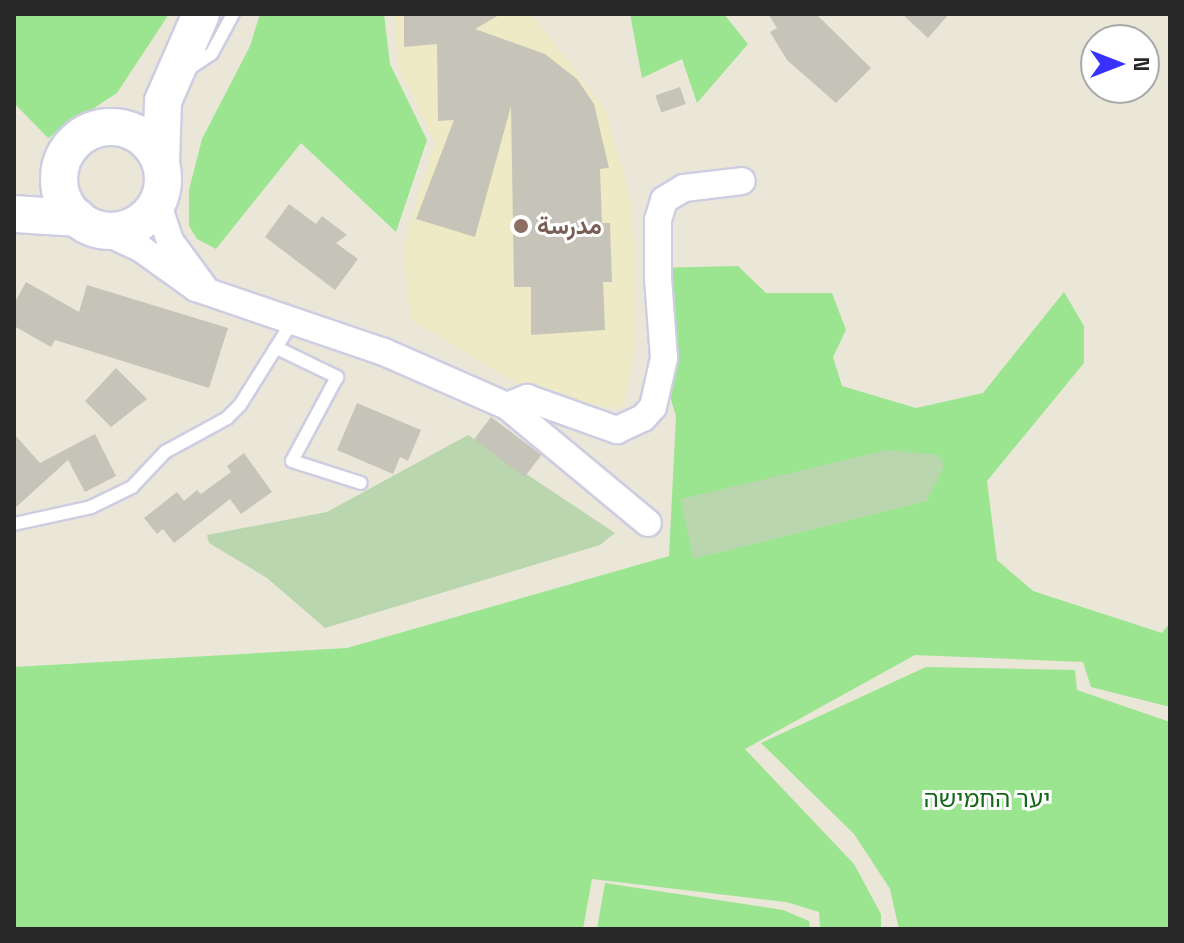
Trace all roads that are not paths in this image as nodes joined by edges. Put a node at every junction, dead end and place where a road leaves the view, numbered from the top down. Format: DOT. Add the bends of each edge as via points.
graph roads {
  1 [pos="201,14"];
  2 [pos="233,14"];
  3 [pos="179,64"];
  4 [pos="108,127"];
  5 [pos="161,162"];
  6 [pos="61,166"];
  7 [pos="742,181"];
  8 [pos="157,202"];
  9 [pos="14,203"];
  10 [pos="14,214"];
  11 [pos="90,225"];
  12 [pos="223,297"];
  13 [pos="292,322"];
  14 [pos="277,348"];
  15 [pos="507,406"];
  16 [pos="361,483"];
  17 [pos="648,523"];
  18 [pos="14,524"];
  1 -- 3 [label="main road"];
  2 -- 3 [label="lane" via="212,53"];
  3 -- 4 [label="main road"];
  3 -- 5 [label="main road" via="160,119"];
  4 -- 5 [label="main road" via="139,134"];
  4 -- 6 [label="main road" via="78,139"];
  5 -- 8 [label="main road"];
  6 -- 9 [label="main road"];
  6 -- 11 [label="main road" via="63,199"];
  7 -- 15 [label="street" via="684,188 664,200 658,220 664,358 653,407 643,418 617,430 527,398"];
  8 -- 11 [label="main road" via="137,225"];
  8 -- 12 [label="street" via="170,241 188,269"];
  10 -- 11 [label="main road"];
  11 -- 12 [label="street" via="140,248 176,278"];
  12 -- 13 [label="street"];
  13 -- 14 [label="lane"];
  13 -- 15 [label="street" via="398,357"];
  14 -- 16 [label="lane" via="337,377 292,461"];
  14 -- 18 [label="lane" via="234,412 165,452 132,487 91,507"];
  15 -- 17 [label="street"];
}
